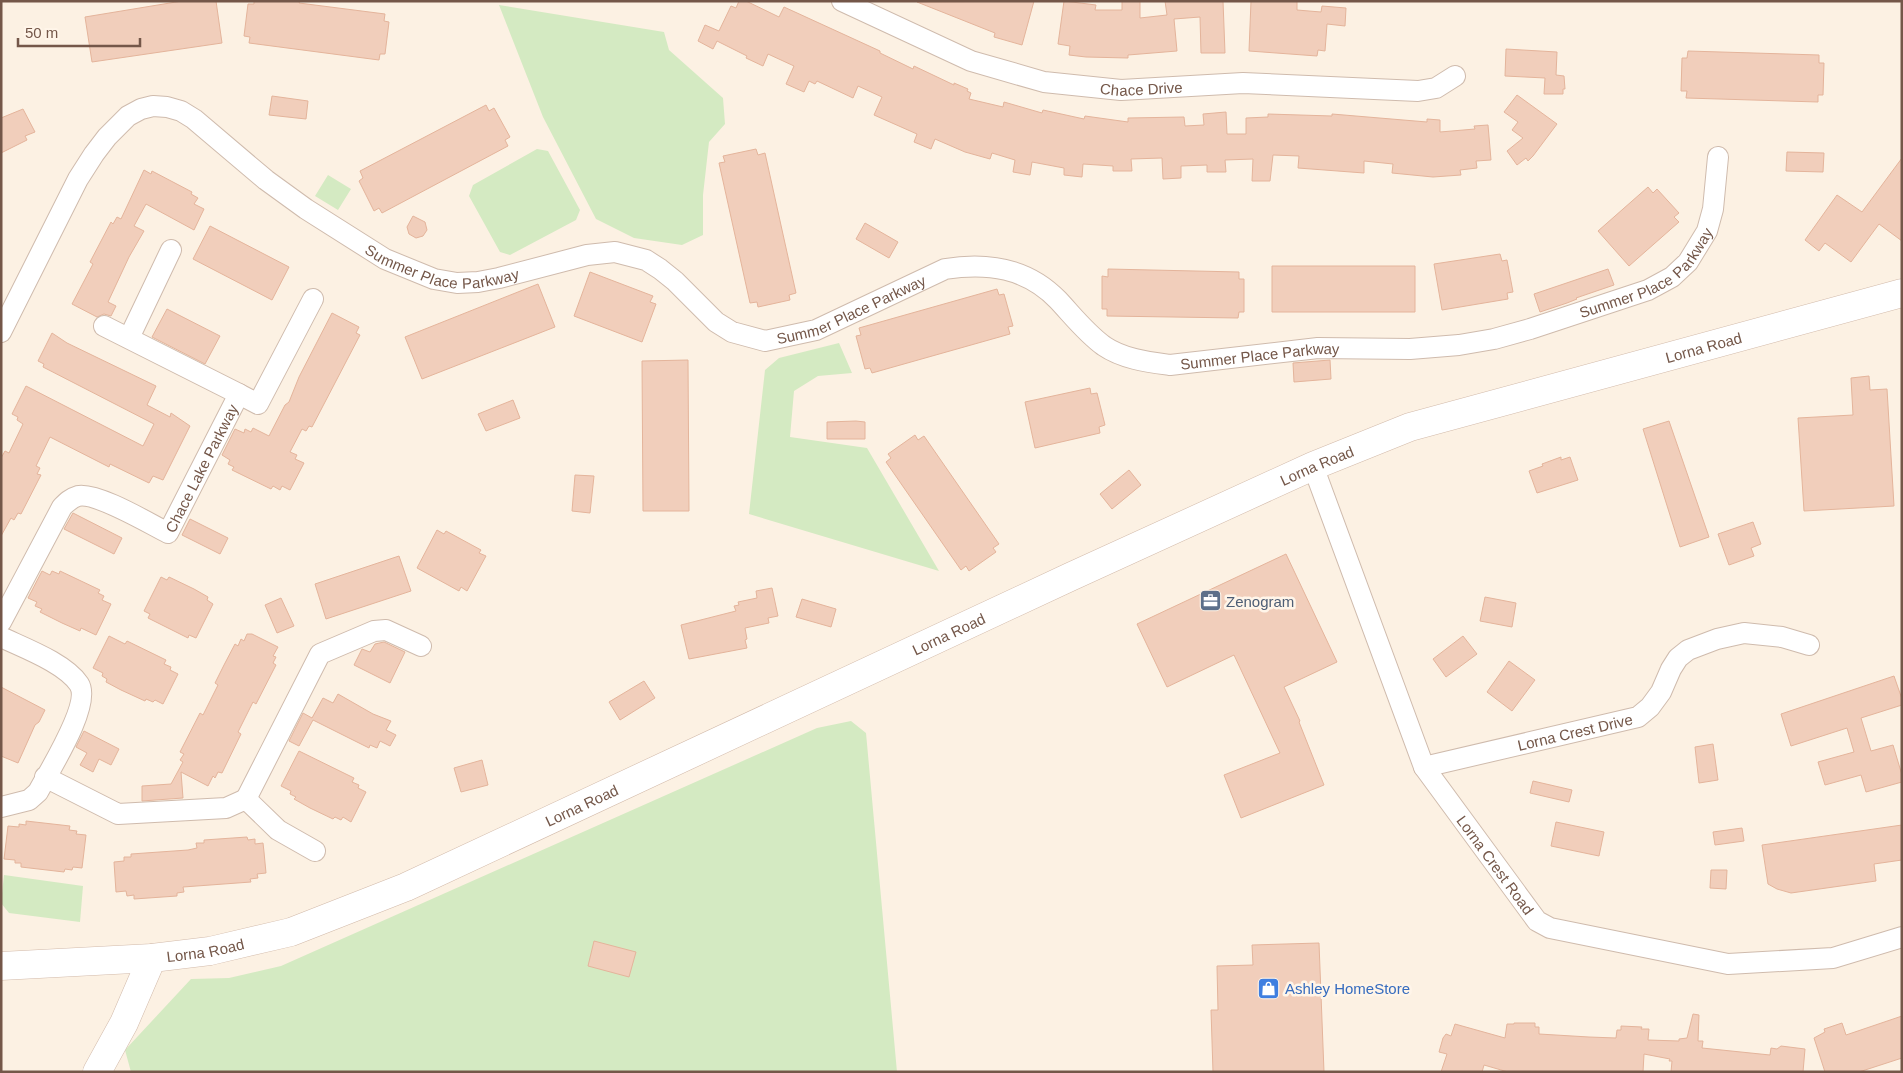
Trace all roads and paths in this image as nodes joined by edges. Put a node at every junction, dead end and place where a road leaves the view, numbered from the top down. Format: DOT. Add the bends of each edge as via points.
graph roads {
  1 [pos="842,1"];
  2 [pos="1455,76"];
  3 [pos="1718,157"];
  4 [pos="171,250"];
  5 [pos="1902,293"];
  6 [pos="313,299"];
  7 [pos="104,326"];
  8 [pos="1,332"];
  9 [pos="129,338"];
  10 [pos="239,394"];
  11 [pos="1313,466"];
  12 [pos="1,622"];
  13 [pos="1,636"];
  14 [pos="1809,645"];
  15 [pos="421,646"];
  16 [pos="1424,767"];
  17 [pos="45,777"];
  18 [pos="246,799"];
  19 [pos="1,807"];
  20 [pos="315,851"];
  21 [pos="1902,937"];
  22 [pos="152,958"];
  23 [pos="1,966"];
  24 [pos="97,1072"];
  1 -- 2 [label="street, Chace Drive" via="971,61 1044,82 1083,87 1121,90 1243,82 1418,91 1436,88"];
  3 -- 8 [label="street, Summer Place Parkway" via="1714,209 1707,231 1688,262 1672,277 1648,290 1530,329 1459,345 1410,349 1318,348 1170,365 1147,362 1106,347 1082,328 1041,286 1025,276 985,265 946,269 816,330 765,341 732,332 716,322 660,269 646,260 615,252 587,255 478,282 434,279 385,259 306,209 194,119 181,111 153,106 128,116 94,154"];
  4 -- 9 [label="street"];
  5 -- 11 [label="street, Lorna Road" via="1410,427"];
  6 -- 10 [label="street, Chace Lake Parkway" via="258,404"];
  7 -- 9 [label="street, Chace Lake Parkway"];
  9 -- 10 [label="street, Chace Lake Parkway"];
  10 -- 12 [label="street, Chace Lake Parkway" via="168,534 91,496 80,495 70,499 62,507"];
  11 -- 16 [label="street, Lorna Crest Road"];
  11 -- 22 [label="street, Lorna Road" via="406,887 291,932 210,951"];
  13 -- 17 [label="street" via="56,664 80,685 82,697 77,717"];
  14 -- 16 [label="street, Lorna Crest Drive" via="1782,637 1744,633 1717,640 1688,650 1678,658 1661,692 1638,717"];
  15 -- 18 [label="street" via="386,630 374,631 320,654"];
  16 -- 21 [label="street, Lorna Crest Road" via="1536,921 1550,928 1728,964 1833,958"];
  17 -- 18 [label="street" via="118,814 226,808"];
  17 -- 19 [label="street" via="38,792 29,800"];
  18 -- 20 [label="street" via="278,830"];
  22 -- 23 [label="street, Lorna Road"];
  22 -- 24 [label="street" via="124,1023"];
}
